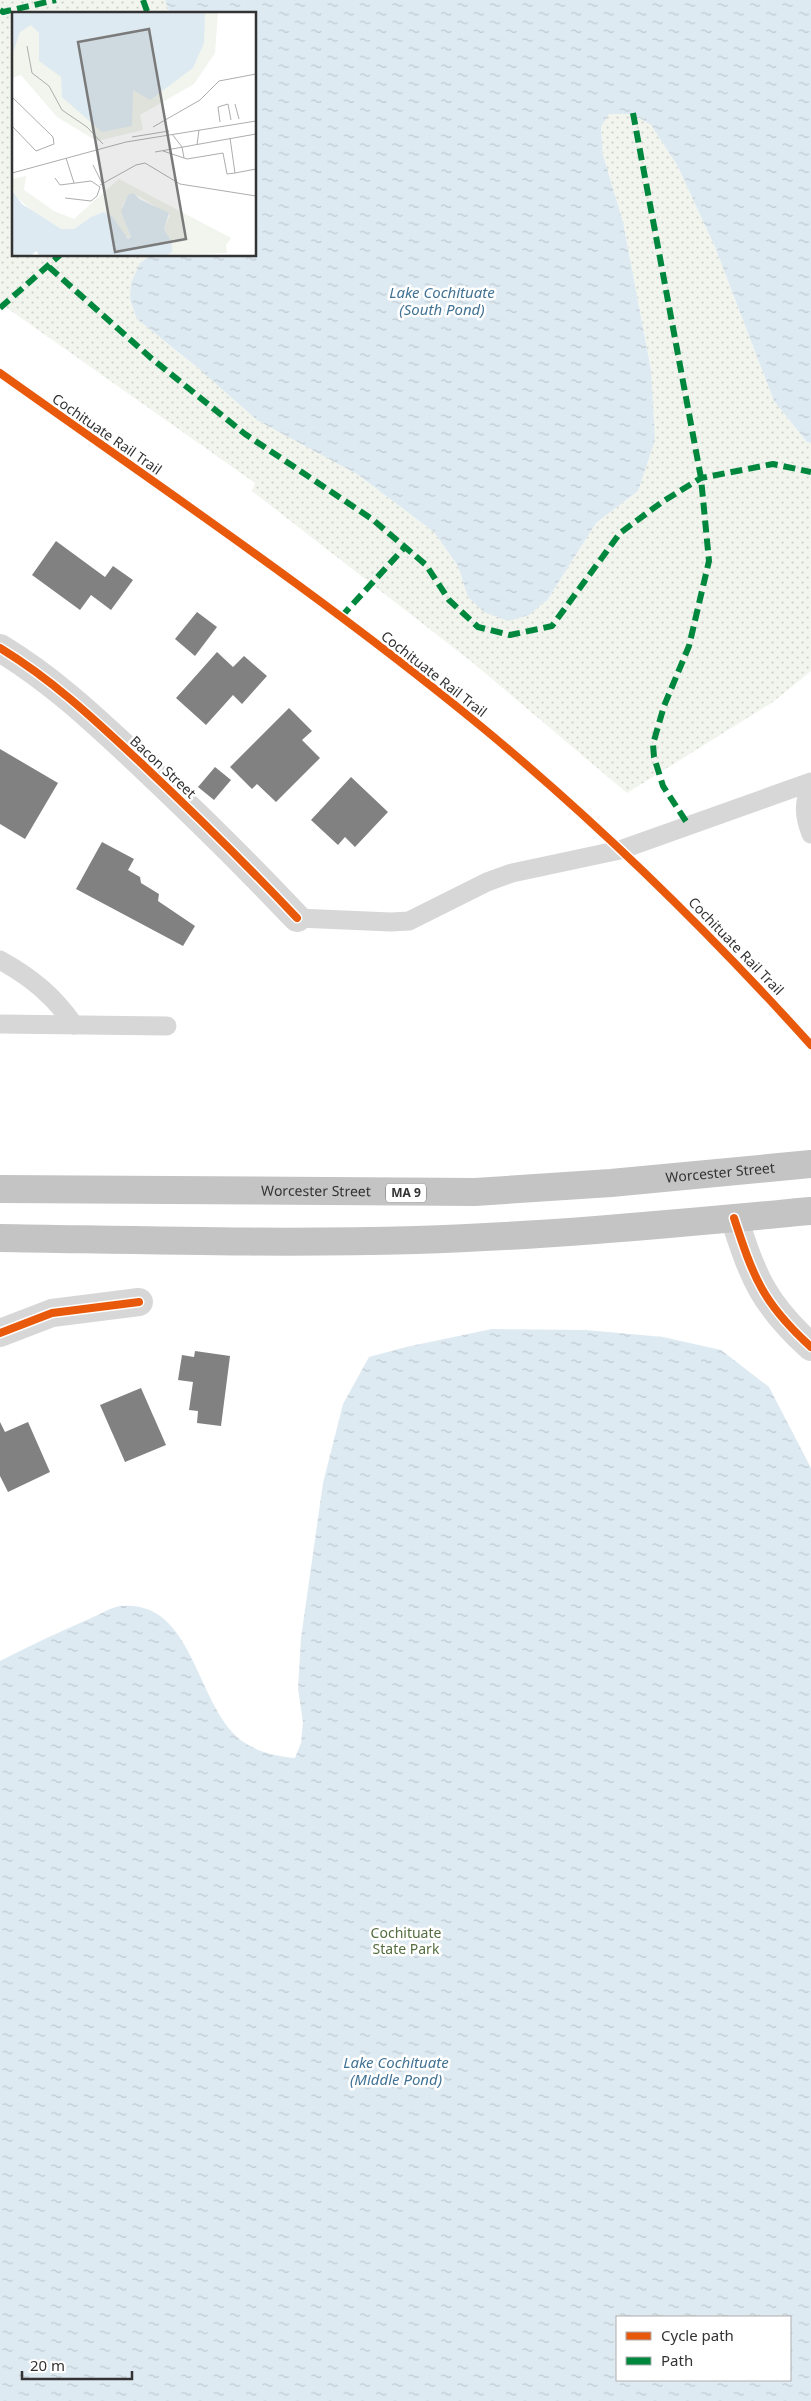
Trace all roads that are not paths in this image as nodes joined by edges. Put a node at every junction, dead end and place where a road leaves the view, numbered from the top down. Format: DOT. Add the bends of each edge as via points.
graph roads {
  1 [pos="0,648"];
  2 [pos="811,784"];
  3 [pos="811,834"];
  4 [pos="297,918"];
  5 [pos="0,960"];
  6 [pos="0,1024"];
  7 [pos="74,1026"];
  8 [pos="167,1026"];
  9 [pos="811,1164"];
  10 [pos="0,1189"];
  11 [pos="811,1211"];
  12 [pos="734,1218"];
  13 [pos="0,1238"];
  14 [pos="139,1302"];
  15 [pos="0,1333"];
  16 [pos="811,1347"];
  1 -- 4 [label="street, Bacon Street" via="80,706 216,834"];
  2 -- 3 [label="lane" via="804,811"];
  2 -- 4 [label="lane" via="620,850 505,875 409,921"];
  5 -- 7 [label="lane" via="38,984 58,1003"];
  6 -- 7 [label="lane"];
  7 -- 8 [label="lane"];
  9 -- 10 [label="highway, Worcester Street / MA 9" via="475,1192"];
  11 -- 12 [label="highway"];
  12 -- 13 [label="highway" via="553,1233 415,1240"];
  12 -- 16 [label="street" via="758,1285 778,1314"];
  14 -- 15 [label="street" via="52,1313"];
}
